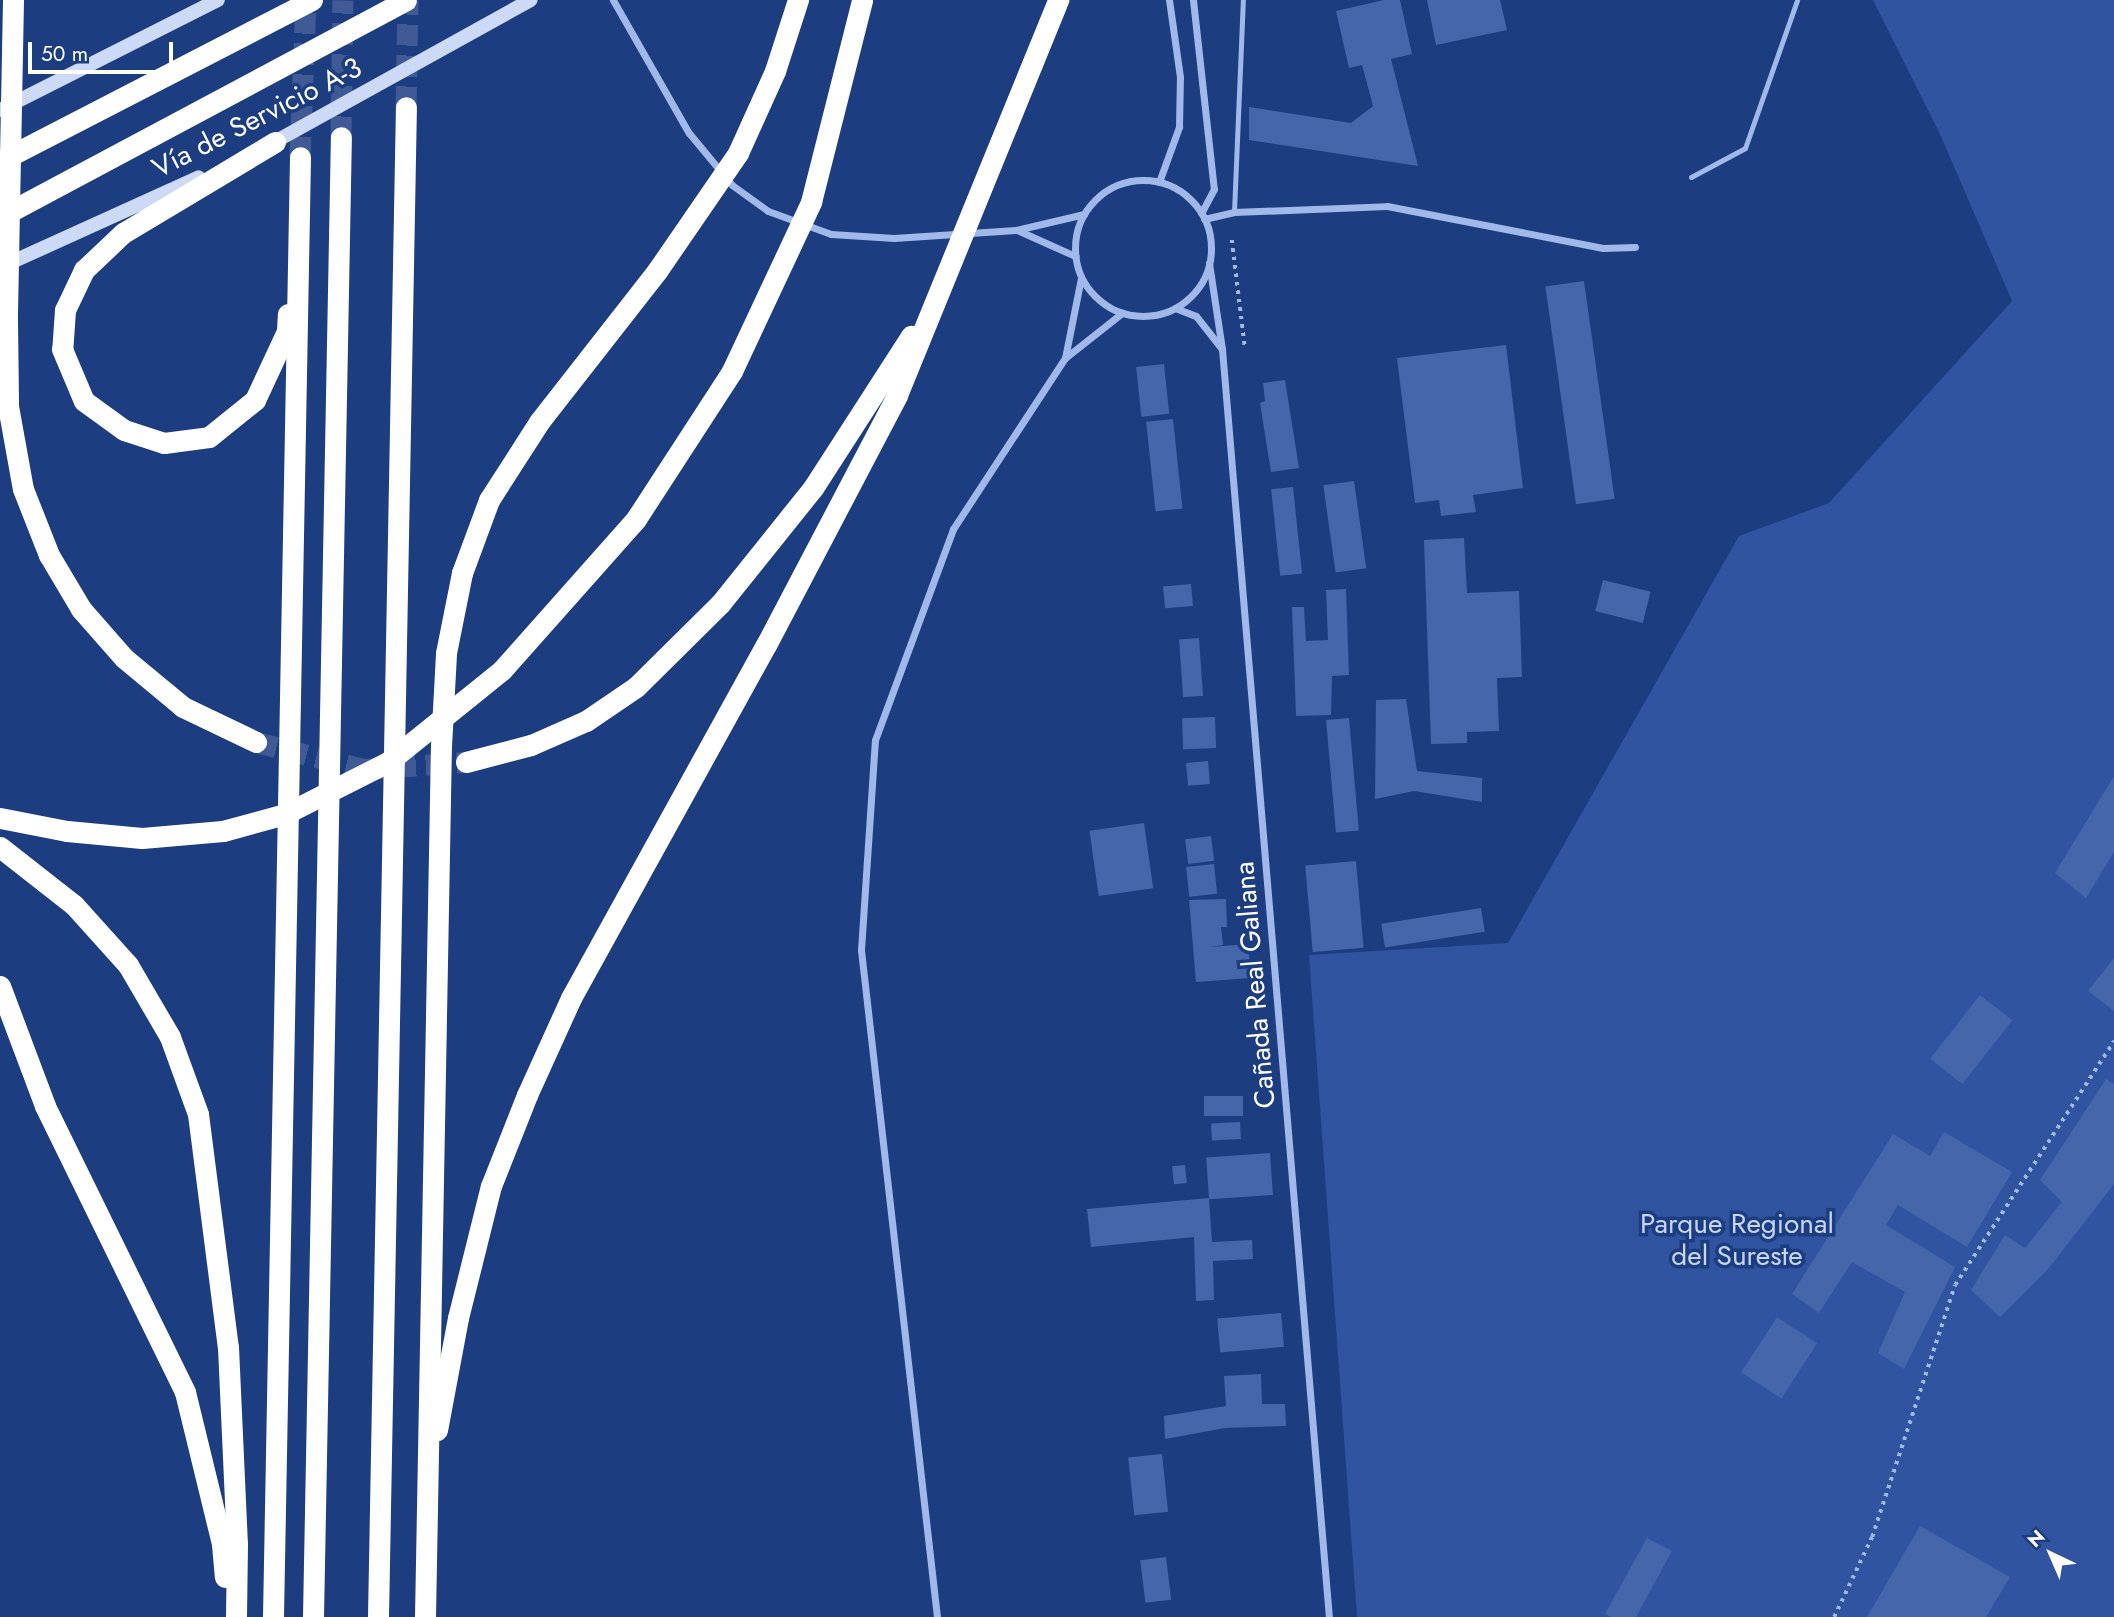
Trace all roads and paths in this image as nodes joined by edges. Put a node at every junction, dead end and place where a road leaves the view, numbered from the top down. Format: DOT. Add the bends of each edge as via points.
graph roads {
  1 [pos="13,0"];
  2 [pos="218,0"];
  3 [pos="312,0"];
  4 [pos="406,0"];
  5 [pos="531,0"];
  6 [pos="613,0"];
  7 [pos="799,0"];
  8 [pos="862,0"];
  9 [pos="1058,0"];
  10 [pos="1169,0"];
  11 [pos="1193,0"];
  12 [pos="1244,0"];
  13 [pos="1797,0"];
  14 [pos="406,107"];
  15 [pos="0,110"];
  16 [pos="341,137"];
  17 [pos="275,142"];
  18 [pos="300,157"];
  19 [pos="0,161"];
  20 [pos="1691,177"];
  21 [pos="1159,182"];
  22 [pos="299,200"];
  23 [pos="1234,212"];
  24 [pos="1084,214"];
  25 [pos="0,216"];
  26 [pos="1203,216"];
  27 [pos="1016,230"];
  28 [pos="1232,240"];
  29 [pos="1634,247"];
  30 [pos="1075,256"];
  31 [pos="1209,263"];
  32 [pos="0,268"];
  33 [pos="947,277"];
  34 [pos="1081,278"];
  35 [pos="1175,308"];
  36 [pos="1122,313"];
  37 [pos="1245,347"];
  38 [pos="1222,349"];
  39 [pos="1065,358"];
  40 [pos="256,742"];
  41 [pos="466,762"];
  42 [pos="0,818"];
  43 [pos="0,847"];
  44 [pos="0,986"];
  45 [pos="2114,1041"];
  46 [pos="428,1462"];
  47 [pos="229,1617"];
  48 [pos="236,1617"];
  49 [pos="273,1617"];
  50 [pos="313,1617"];
  51 [pos="378,1617"];
  52 [pos="425,1617"];
  53 [pos="937,1617"];
  54 [pos="1329,1617"];
  55 [pos="1834,1617"];
  1 -- 40 [label="highway" via="6,320 8,406 23,489 49,555 81,609 124,658 183,707"];
  2 -- 15 [label="main road"];
  3 -- 19 [label="highway"];
  4 -- 25 [label="highway"];
  5 -- 17 [label="main road, Vía de Servicio A-3"];
  6 -- 27 [label="street" via="689,133 732,185 768,211 831,234 894,238"];
  7 -- 46 [label="highway" via="775,71 738,153 710,197 539,422 489,500 461,573 446,653 441,746"];
  8 -- 42 [label="highway" via="811,202 792,252 732,371 636,519 502,670 376,769 285,814 223,831 142,838 66,831"];
  9 -- 33 [label="highway"];
  10 -- 21 [label="street" via="1180,76 1179,127"];
  11 -- 26 [label="street" via="1214,189"];
  12 -- 23 [label="lane"];
  13 -- 20 [label="lane" via="1745,148"];
  14 -- 51 [label="highway"];
  16 -- 50 [label="highway"];
  17 -- 22 [label="highway" via="123,233 84,271 65,310 62,349 84,401 124,430 164,443 209,436 255,400 287,331"];
  17 -- 32 [label="main road, Vía de Servicio A-3"];
  18 -- 22 [label="highway"];
  21 -- 24 [label="street" via="1124,182 1094,200"];
  21 -- 26 [label="street" via="1190,199"];
  22 -- 49 [label="highway"];
  23 -- 26 [label="street"];
  23 -- 29 [label="street" via="1387,206 1604,248"];
  24 -- 27 [label="street"];
  24 -- 30 [label="street" via="1076,234"];
  26 -- 31 [label="street"];
  27 -- 30 [label="street"];
  28 -- 37 [label="path"];
  30 -- 34 [label="street"];
  31 -- 35 [label="street" via="1202,281"];
  31 -- 38 [label="street, Cañada Real Galiana"];
  33 -- 41 [label="highway" via="813,488 720,604 636,687 586,721 531,745"];
  33 -- 46 [label="highway" via="897,395 766,645 571,998 527,1095 491,1186"];
  34 -- 36 [label="street" via="1098,300"];
  34 -- 39 [label="street"];
  35 -- 36 [label="street" via="1158,315"];
  35 -- 38 [label="street" via="1196,316"];
  36 -- 39 [label="street"];
  38 -- 54 [label="street, Cañada Real Galiana"];
  39 -- 53 [label="street" via="953,529 875,740 861,950"];
  43 -- 48 [label="highway" via="74,905 128,965 170,1037 198,1114 228,1347"];
  44 -- 47 [label="highway" via="45,1106 185,1392 222,1544"];
  45 -- 55 [label="path" via="1955,1285 1872,1537"];
  46 -- 52 [label="highway"];
}
